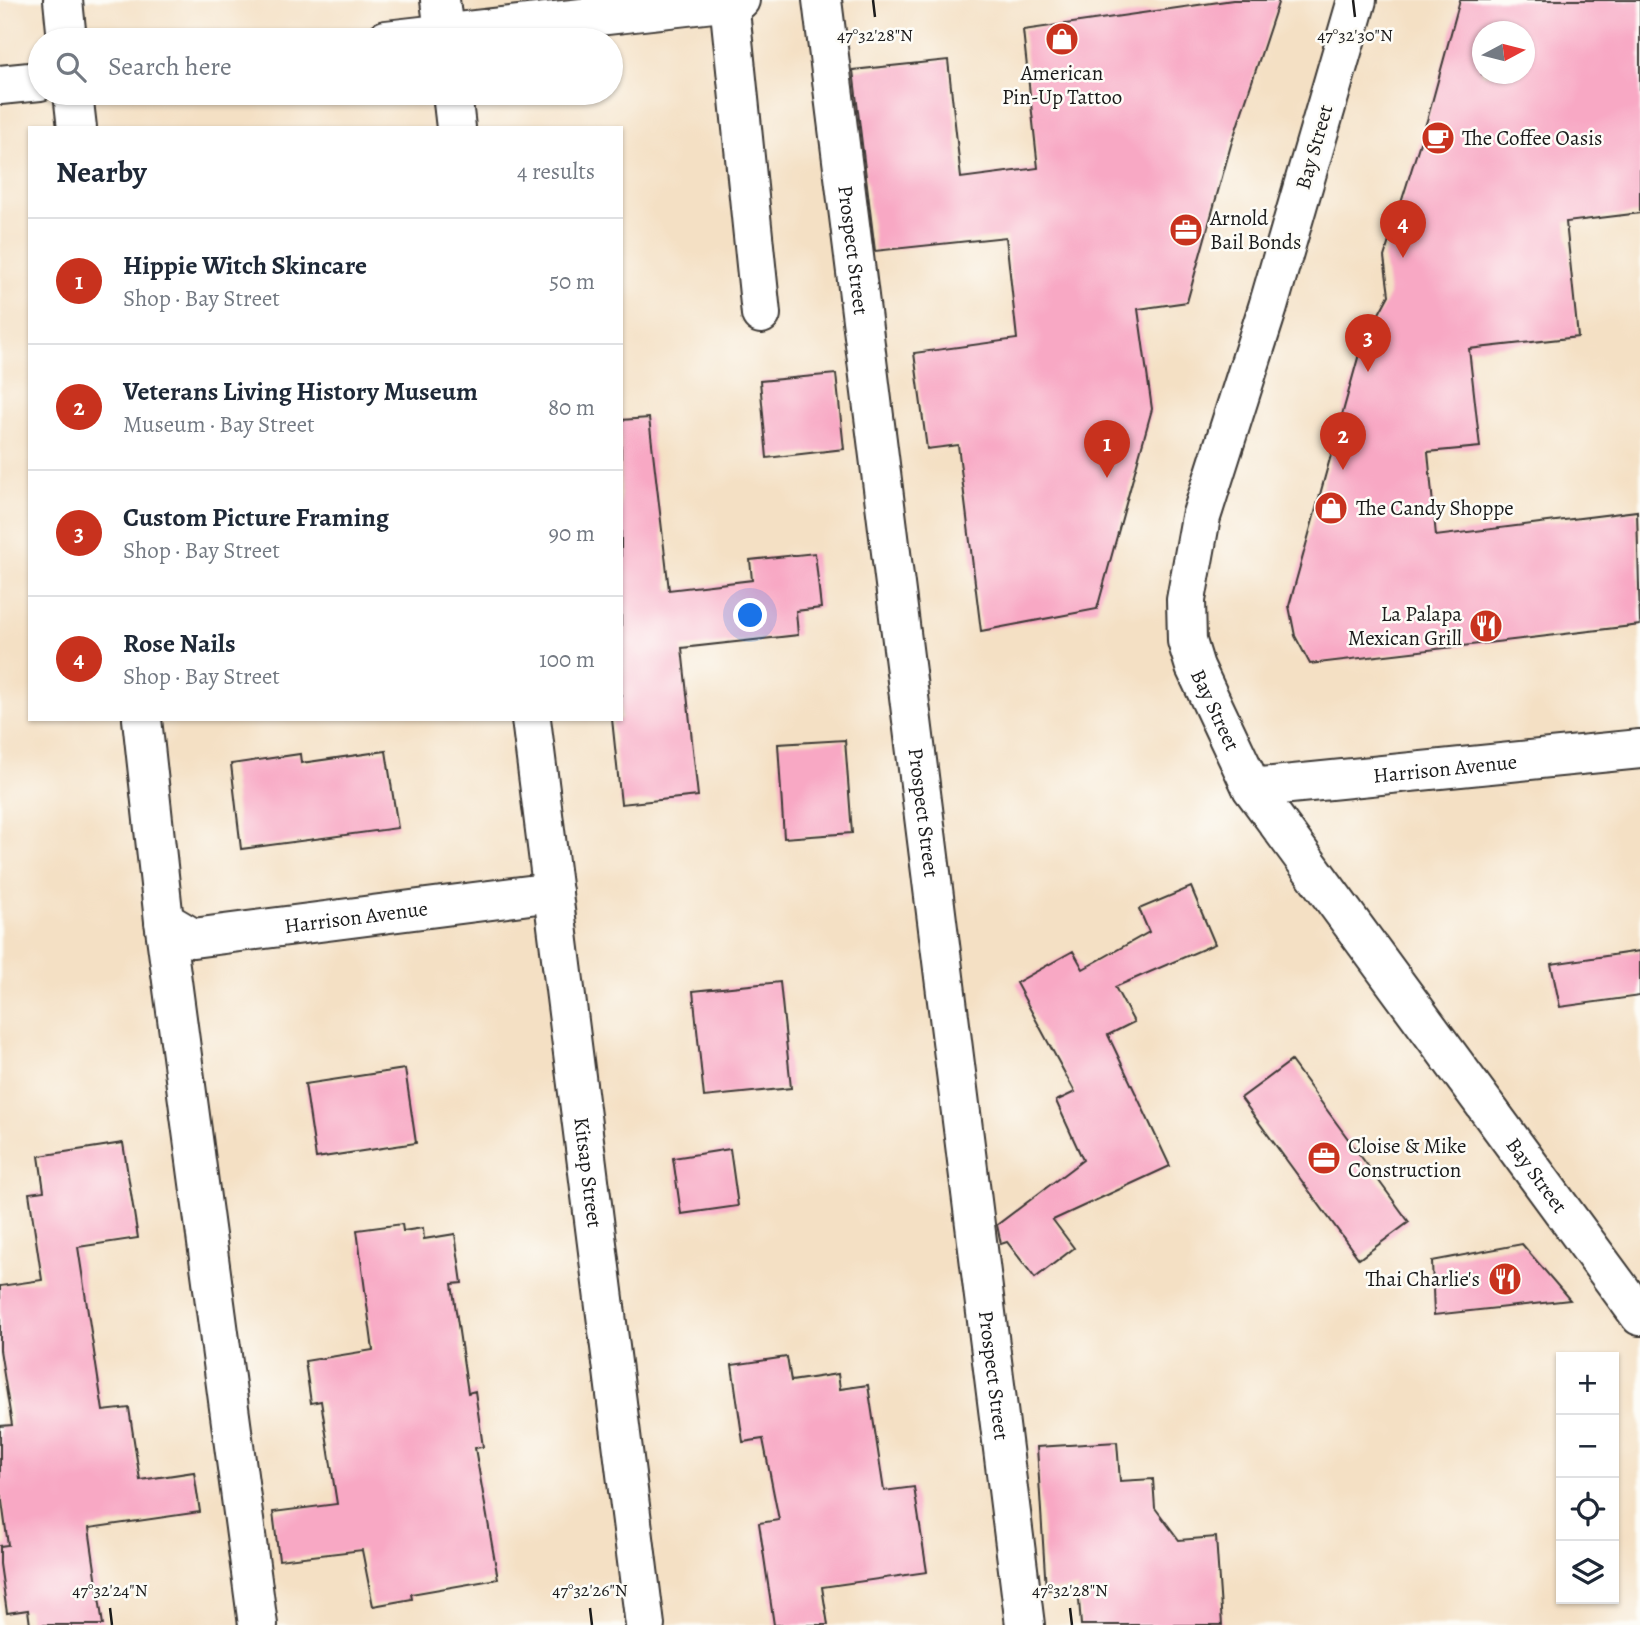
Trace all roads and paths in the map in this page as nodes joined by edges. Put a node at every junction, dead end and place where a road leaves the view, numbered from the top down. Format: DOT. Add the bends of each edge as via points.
graph roads {
  1 [pos="63,0"];
  2 [pos="822,0"];
  3 [pos="1357,0"];
  4 [pos="734,1"];
  5 [pos="443,24"];
  6 [pos="66,28"];
  7 [pos="28,82"];
  8 [pos="0,85"];
  9 [pos="74,105"];
  10 [pos="453,105"];
  11 [pos="77,126"];
  12 [pos="456,126"];
  13 [pos="761,314"];
  14 [pos="142,721"];
  15 [pos="531,721"];
  16 [pos="1640,749"];
  17 [pos="1252,788"];
  18 [pos="553,892"];
  19 [pos="164,921"];
  20 [pos="1640,1316"];
  21 [pos="258,1625"];
  22 [pos="645,1625"];
  23 [pos="1025,1625"];
  1 -- 6 [label="street"];
  2 -- 23 [label="street, Prospect Street"];
  3 -- 17 [label="street, Bay Street" via="1201,517 1186,600 1187,640 1195,667"];
  4 -- 5 [label="street"];
  4 -- 13 [label="street"];
  7 -- 8 [label="street"];
  9 -- 11 [label="street"];
  10 -- 12 [label="street"];
  14 -- 19 [label="street"];
  15 -- 18 [label="street, Kitsap Street"];
  16 -- 17 [label="street, Harrison Avenue"];
  17 -- 20 [label="street, Bay Street"];
  18 -- 19 [label="street, Harrison Avenue" via="193,938"];
  18 -- 22 [label="street, Kitsap Street"];
  19 -- 21 [label="street"];
}
